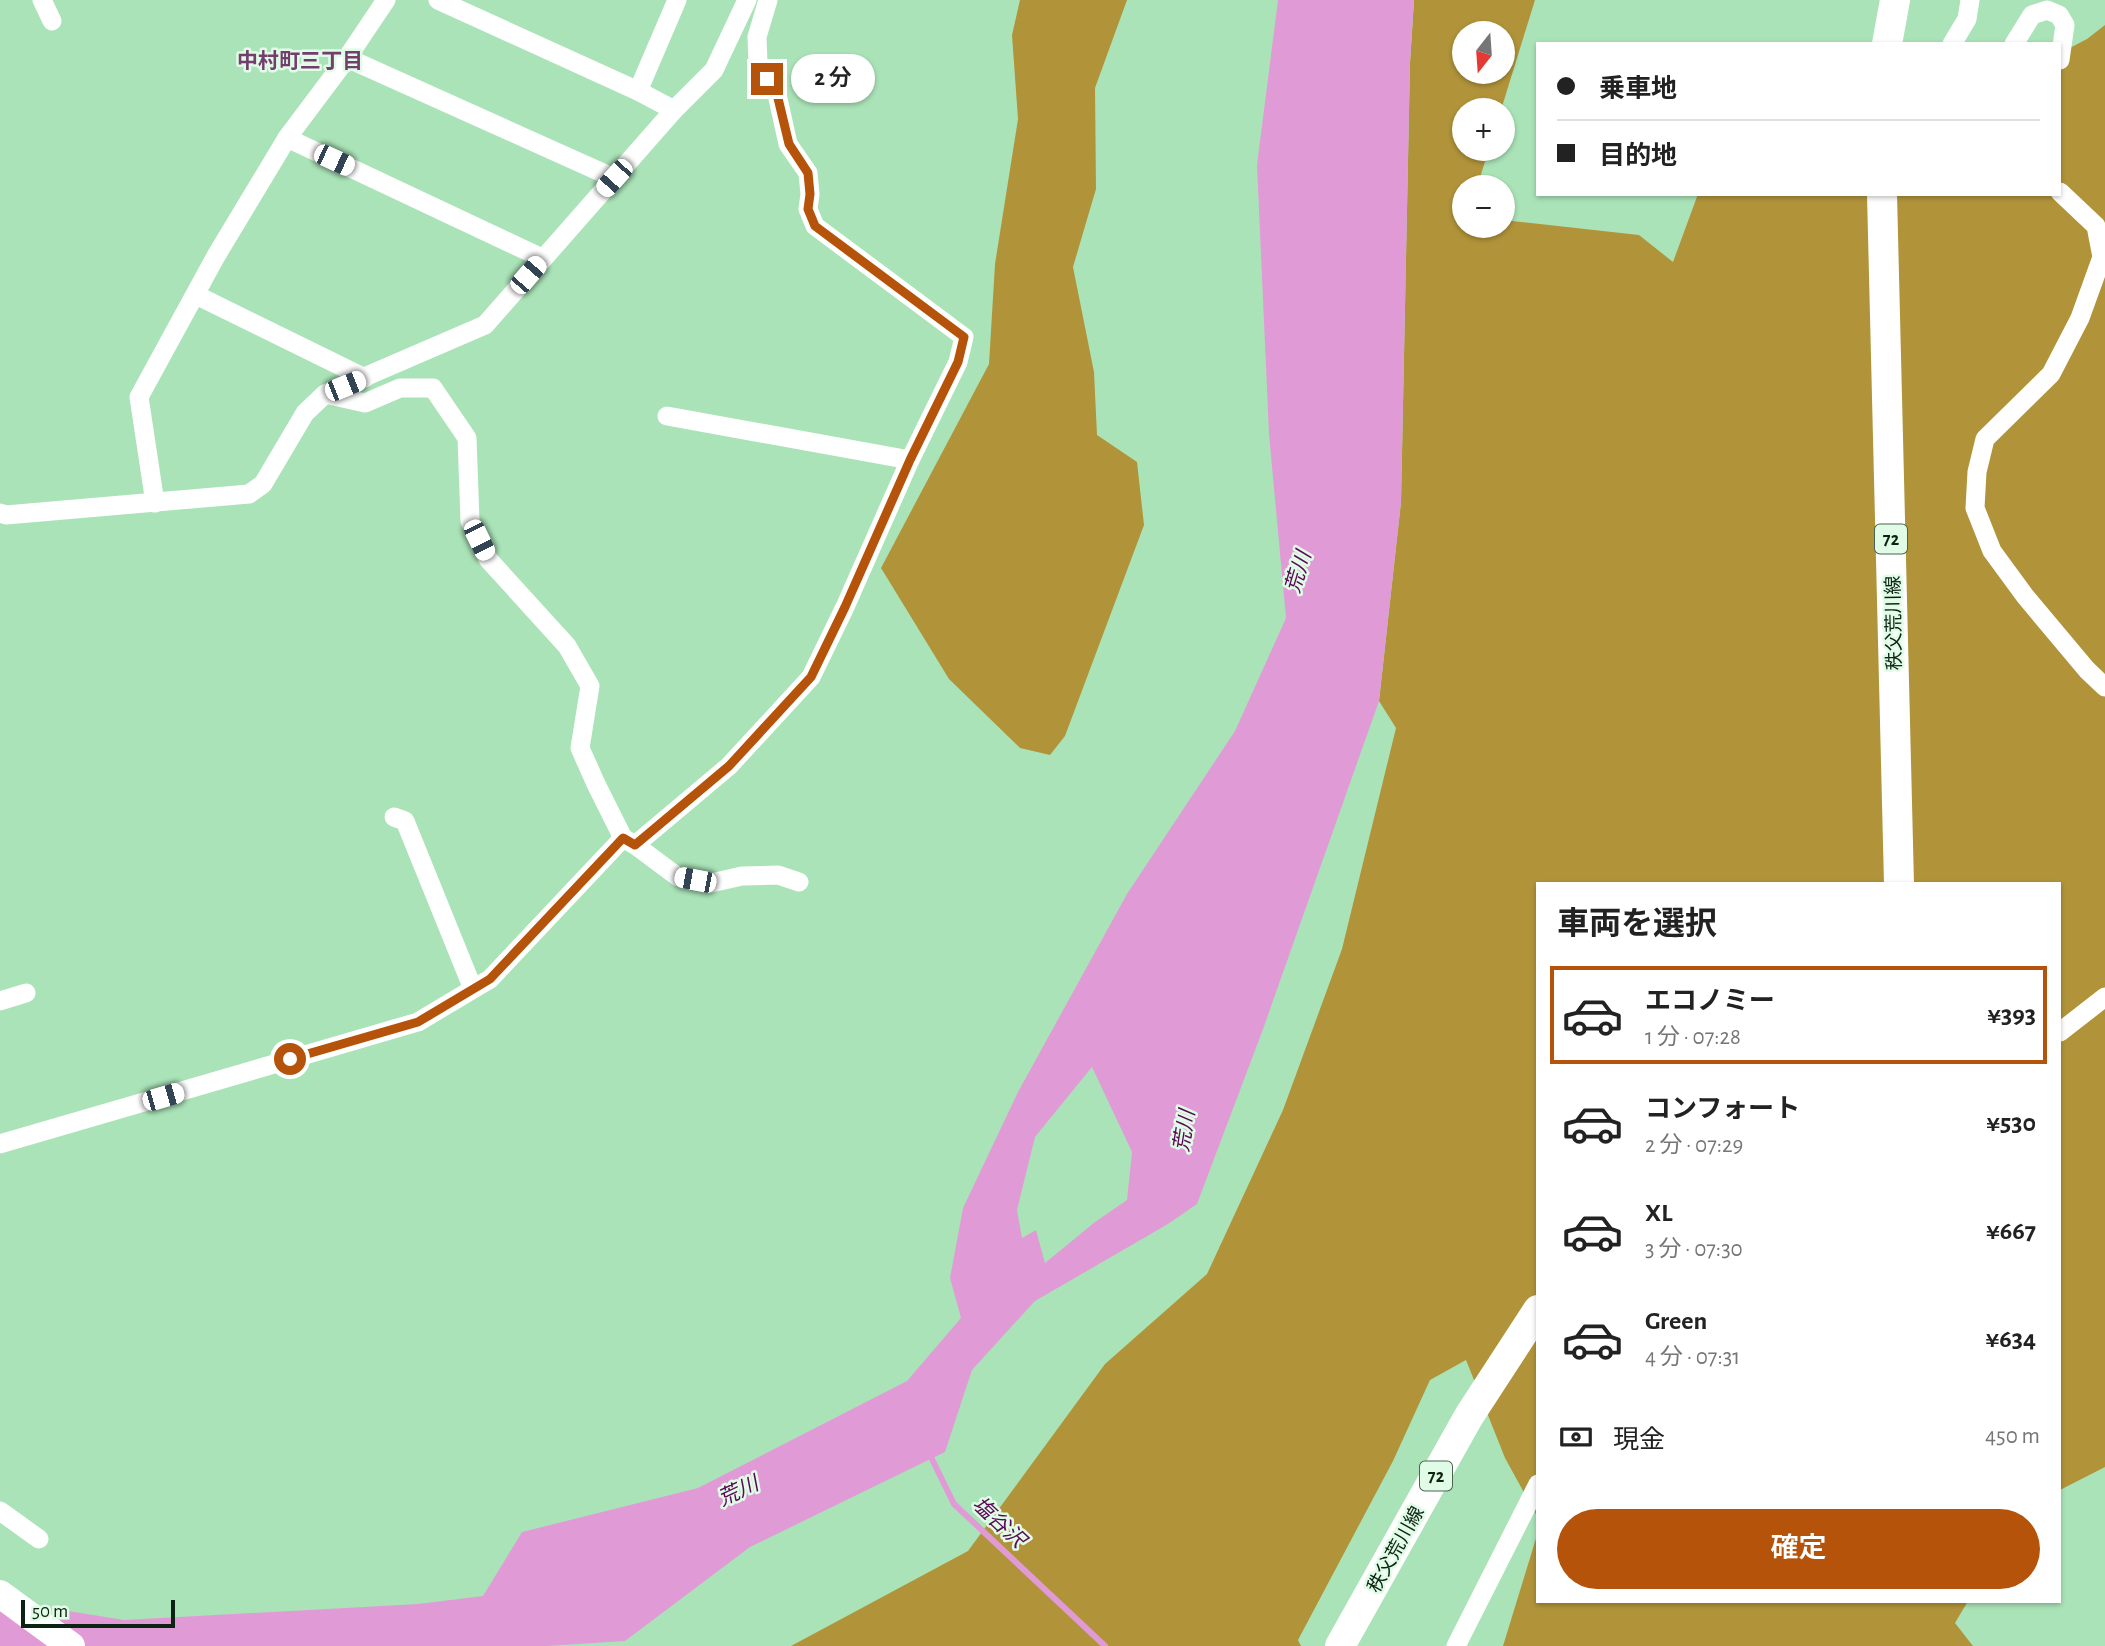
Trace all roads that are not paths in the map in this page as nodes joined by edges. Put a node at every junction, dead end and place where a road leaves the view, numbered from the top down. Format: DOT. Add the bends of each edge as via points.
graph roads {
  1 [pos="42,0"];
  2 [pos="386,0"];
  3 [pos="438,0"];
  4 [pos="677,0"];
  5 [pos="747,0"];
  6 [pos="768,0"];
  7 [pos="1895,0"];
  8 [pos="1970,0"];
  9 [pos="52,21"];
  10 [pos="1887,42"];
  11 [pos="1953,42"];
  12 [pos="2015,42"];
  13 [pos="2061,53"];
  14 [pos="347,58"];
  15 [pos="638,91"];
  16 [pos="674,110"];
  17 [pos="287,138"];
  18 [pos="614,178"];
  19 [pos="2061,193"];
  20 [pos="1882,196"];
  21 [pos="542,258"];
  22 [pos="196,295"];
  23 [pos="365,378"];
  24 [pos="325,394"];
  25 [pos="667,416"];
  26 [pos="910,460"];
  27 [pos="155,503"];
  28 [pos="0,513"];
  29 [pos="2105,687"];
  30 [pos="394,817"];
  31 [pos="629,841"];
  32 [pos="1899,882"];
  33 [pos="799,883"];
  34 [pos="472,989"];
  35 [pos="26,993"];
  36 [pos="2105,997"];
  37 [pos="0,1001"];
  38 [pos="2061,1031"];
  39 [pos="0,1144"];
  40 [pos="1536,1313"];
  41 [pos="1536,1488"];
  42 [pos="0,1511"];
  43 [pos="39,1539"];
  44 [pos="0,1594"];
  45 [pos="71,1646"];
  46 [pos="1340,1646"];
  47 [pos="1456,1646"];
  1 -- 9 [label="street"];
  2 -- 14 [label="street"];
  3 -- 15 [label="street"];
  4 -- 15 [label="street"];
  5 -- 16 [label="street" via="714,70"];
  6 -- 26 [label="street" via="757,37 758,64 777,94 789,144 808,173 808,209 815,226 964,337 958,362"];
  7 -- 10 [label="main road"];
  8 -- 11 [label="street" via="1967,19"];
  12 -- 13 [label="street" via="2032,15 2047,10 2059,15 2065,25"];
  14 -- 17 [label="street"];
  14 -- 18 [label="street"];
  15 -- 16 [label="street"];
  16 -- 18 [label="street"];
  17 -- 21 [label="street"];
  17 -- 22 [label="street"];
  18 -- 21 [label="street"];
  19 -- 29 [label="street" via="2096,226 2102,257 2080,318 2051,374 1985,439 1975,508 1992,551"];
  20 -- 32 [label="main road, 秩父荒川線 / 72"];
  21 -- 23 [label="street" via="485,325"];
  22 -- 23 [label="street"];
  22 -- 27 [label="street" via="139,397"];
  23 -- 24 [label="street"];
  24 -- 27 [label="street" via="305,413 263,484 249,495"];
  24 -- 31 [label="street" via="365,403 400,388 433,388 467,438 470,522 488,559 567,646 590,686 580,748"];
  25 -- 26 [label="street"];
  26 -- 31 [label="street" via="811,677 729,766"];
  27 -- 28 [label="street"];
  30 -- 34 [label="street" via="405,821"];
  31 -- 33 [label="street" via="678,877 711,883 742,876 778,876"];
  31 -- 34 [label="street" via="490,979"];
  34 -- 39 [label="street" via="418,1022"];
  35 -- 37 [label="street"];
  36 -- 38 [label="street"];
  40 -- 46 [label="main road, 秩父荒川線 / 72" via="1469,1416"];
  41 -- 47 [label="street"];
  42 -- 43 [label="street"];
  44 -- 45 [label="main road"];
}
